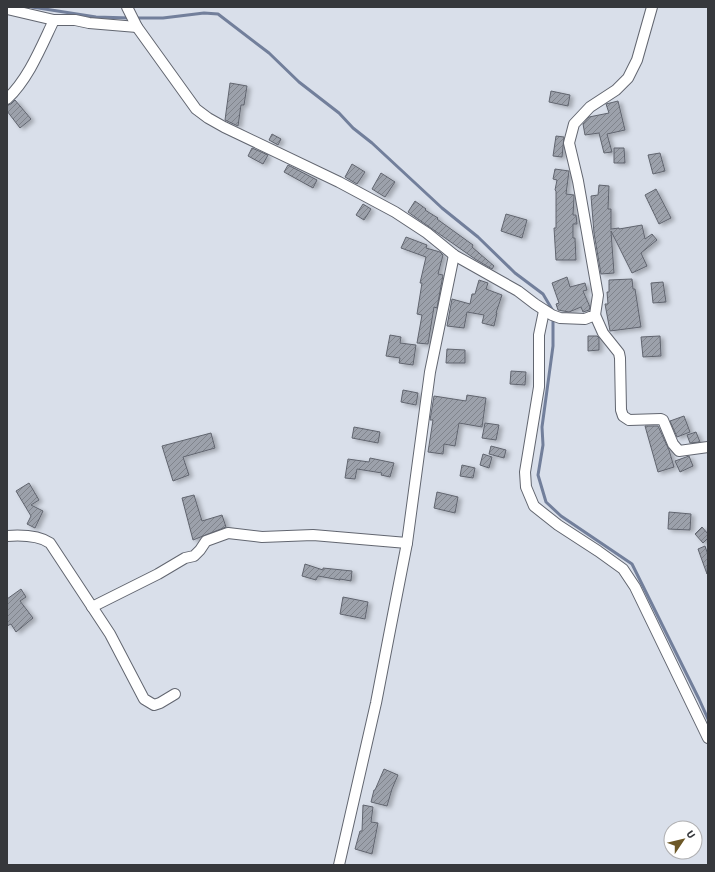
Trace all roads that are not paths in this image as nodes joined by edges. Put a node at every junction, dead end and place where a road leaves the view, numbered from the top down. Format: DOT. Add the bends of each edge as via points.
graph roads {
  1 [pos="127,7"];
  2 [pos="652,7"];
  3 [pos="7,9"];
  4 [pos="54,20"];
  5 [pos="136,24"];
  6 [pos="7,99"];
  7 [pos="454,256"];
  8 [pos="552,315"];
  9 [pos="595,315"];
  10 [pos="708,447"];
  11 [pos="7,536"];
  12 [pos="407,542"];
  13 [pos="92,607"];
  14 [pos="175,694"];
  15 [pos="708,738"];
  16 [pos="339,865"];
  1 -- 5 [label="street"];
  2 -- 9 [label="street" via="637,60 628,78 616,90 590,107 574,124 569,143 598,288"];
  3 -- 4 [label="street"];
  4 -- 5 [label="street"];
  4 -- 6 [label="street" via="27,74"];
  5 -- 7 [label="street" via="196,109 208,118 395,212 427,233"];
  7 -- 8 [label="street" via="518,290"];
  7 -- 12 [label="street" via="430,372"];
  8 -- 9 [label="street" via="585,319"];
  8 -- 15 [label="street" via="539,335 539,387 525,472 526,487 534,506 623,569 635,587"];
  9 -- 10 [label="street" via="603,333 619,353 623,416 629,420 663,420 673,444 679,451"];
  11 -- 13 [label="street" via="21,535 45,539 50,543"];
  12 -- 13 [label="street" via="312,535 262,536 228,533 206,541 194,556 185,558 168,570"];
  12 -- 16 [label="street" via="376,703"];
  13 -- 14 [label="street" via="110,634 144,699 154,705"];
}
